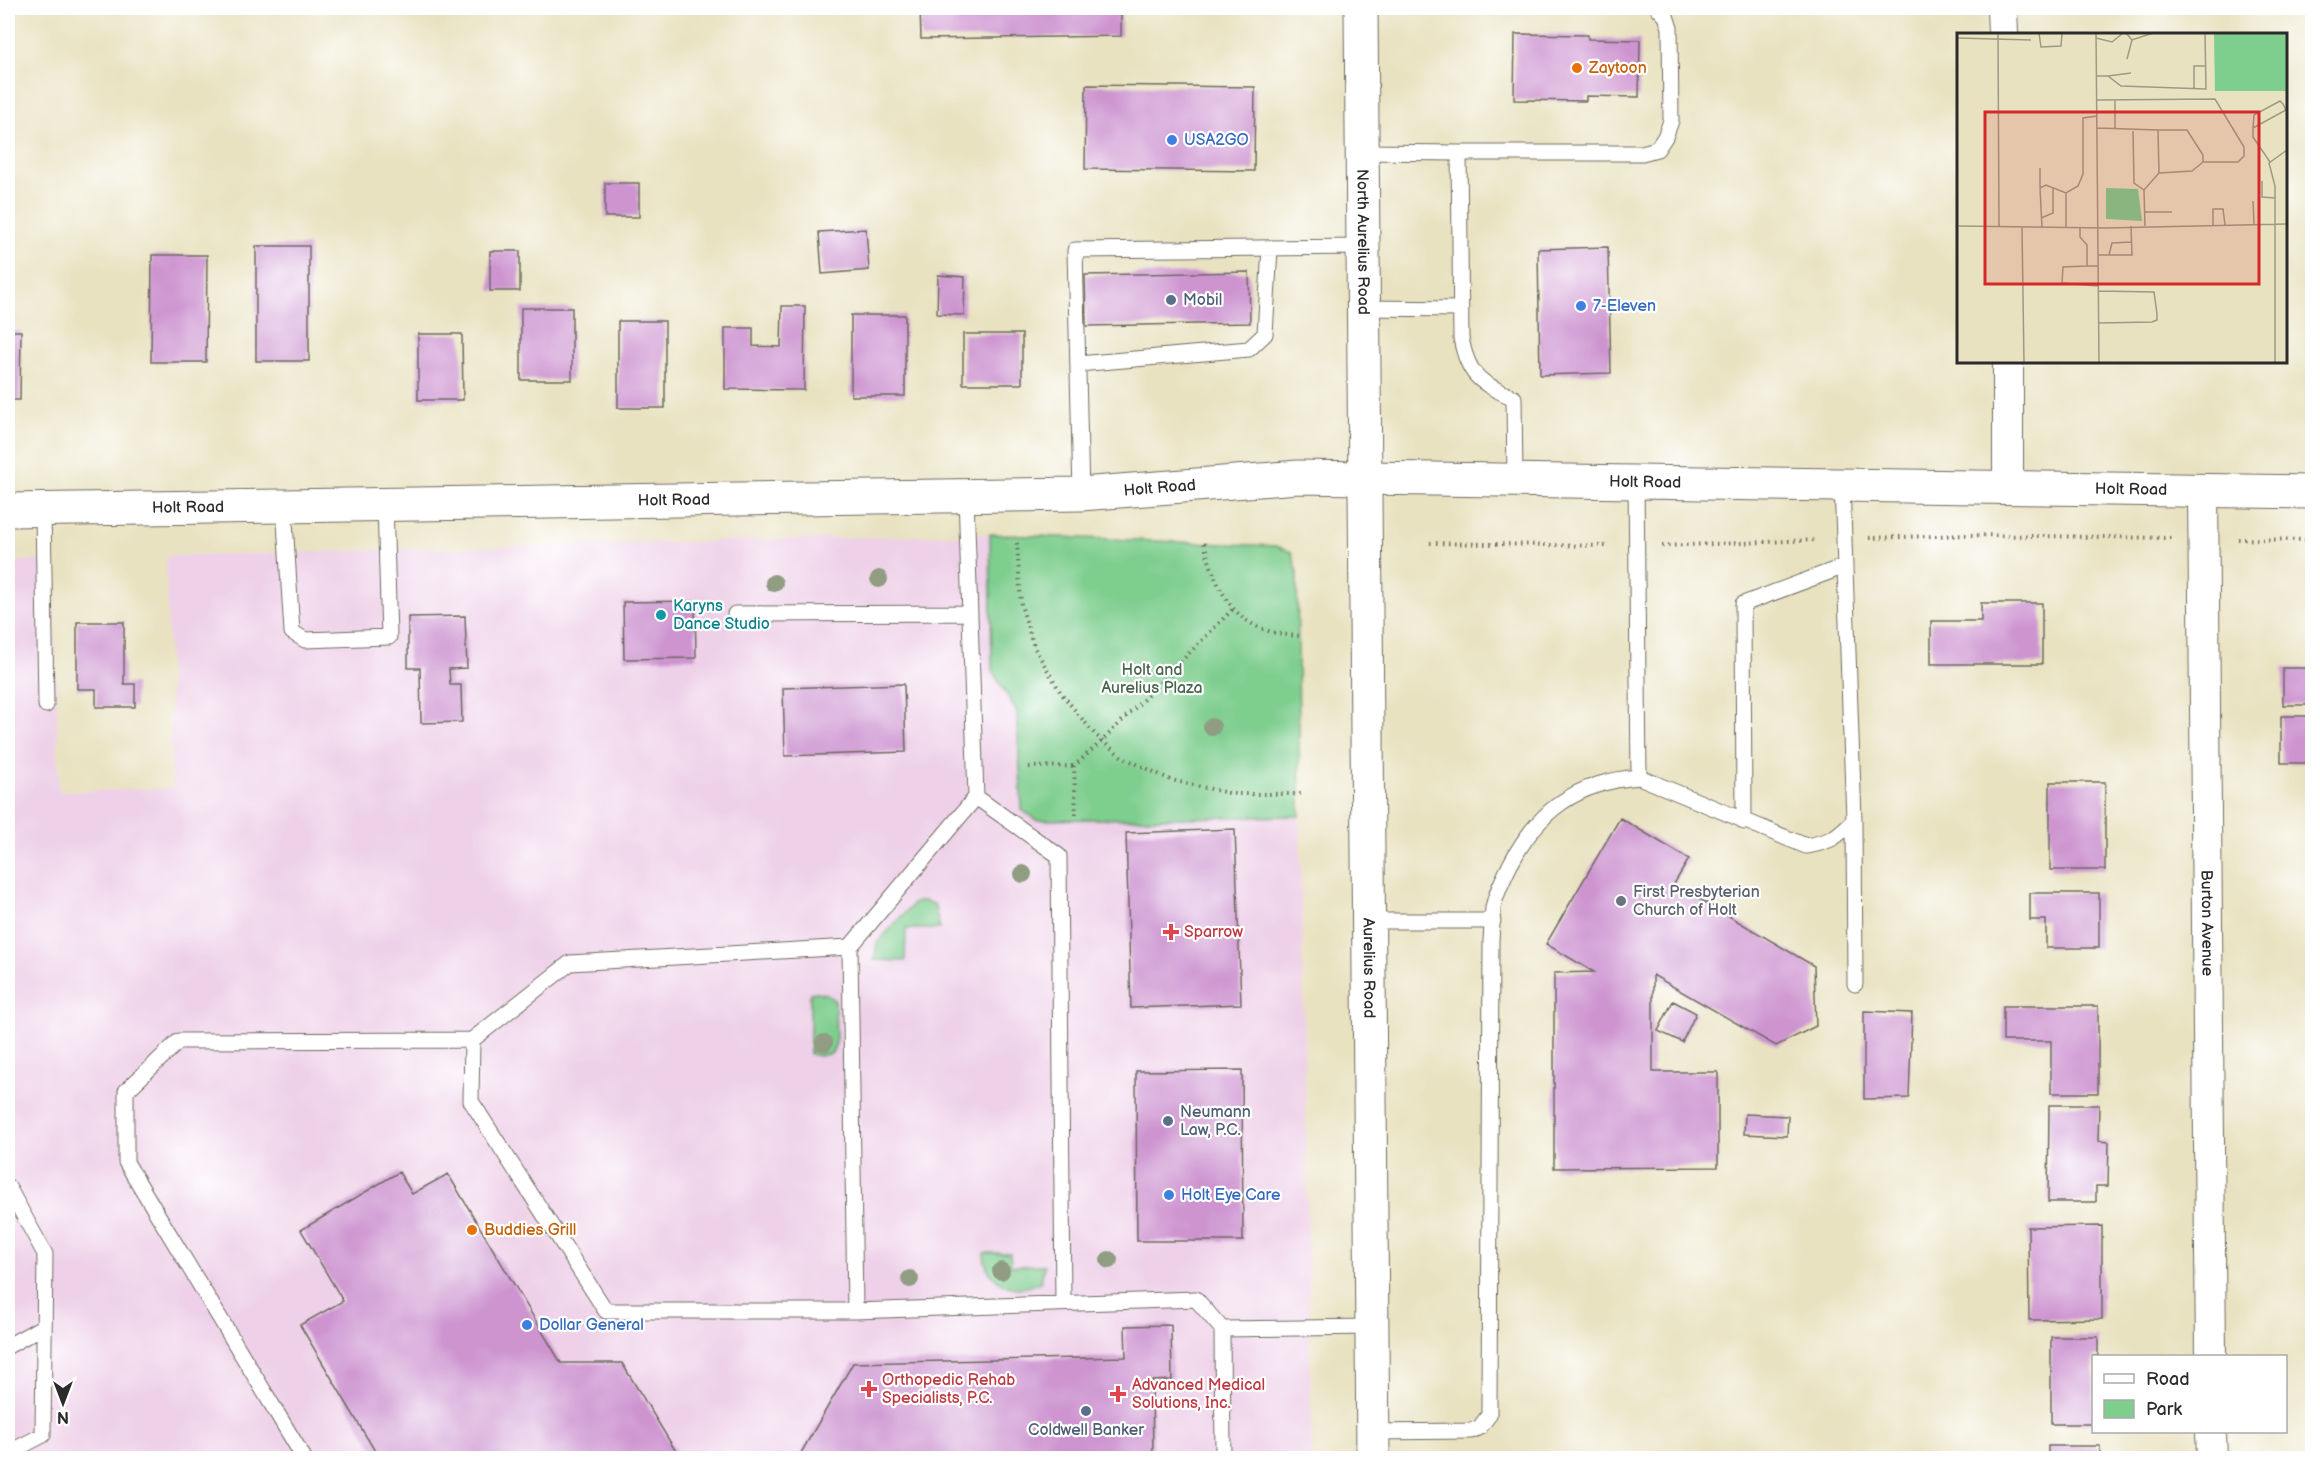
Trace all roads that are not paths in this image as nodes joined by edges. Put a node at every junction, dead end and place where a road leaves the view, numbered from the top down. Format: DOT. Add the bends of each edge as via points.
graph roads {
  1 [pos="1361,8"];
  2 [pos="1658,8"];
  3 [pos="2002,8"];
  4 [pos="2003,33"];
  5 [pos="1363,152"];
  6 [pos="1460,153"];
  7 [pos="1363,247"];
  8 [pos="1270,248"];
  9 [pos="1365,308"];
  10 [pos="1460,309"];
  11 [pos="2008,363"];
  12 [pos="1078,364"];
  13 [pos="1366,477"];
  14 [pos="1515,479"];
  15 [pos="1636,481"];
  16 [pos="1842,484"];
  17 [pos="2008,487"];
  18 [pos="2203,490"];
  19 [pos="2313,492"];
  20 [pos="1081,494"];
  21 [pos="966,495"];
  22 [pos="385,504"];
  23 [pos="284,506"];
  24 [pos="8,510"];
  25 [pos="43,510"];
  26 [pos="1845,566"];
  27 [pos="970,613"];
  28 [pos="735,614"];
  29 [pos="46,705"];
  30 [pos="1639,777"];
  31 [pos="976,797"];
  32 [pos="1854,820"];
  33 [pos="1744,822"];
  34 [pos="1370,921"];
  35 [pos="1492,921"];
  36 [pos="850,947"];
  37 [pos="1855,984"];
  38 [pos="472,1040"];
  39 [pos="8,1187"];
  40 [pos="1063,1304"];
  41 [pos="855,1311"];
  42 [pos="44,1326"];
  43 [pos="1372,1327"];
  44 [pos="1222,1329"];
  45 [pos="8,1346"];
  46 [pos="2211,1355"];
  47 [pos="2211,1433"];
  48 [pos="1373,1445"];
  49 [pos="8,1453"];
  50 [pos="304,1458"];
  51 [pos="1223,1458"];
  52 [pos="2212,1458"];
  1 -- 5 [label="main road, North Aurelius Road"];
  2 -- 6 [label="lane" via="1670,28 1671,121 1656,149 1642,153"];
  3 -- 4 [label="street"];
  5 -- 6 [label="lane"];
  5 -- 7 [label="main road, North Aurelius Road"];
  6 -- 10 [label="lane"];
  7 -- 8 [label="lane"];
  7 -- 9 [label="main road, North Aurelius Road"];
  8 -- 12 [label="lane" via="1265,334 1249,349"];
  8 -- 12 [label="lane" via="1076,250"];
  9 -- 10 [label="lane"];
  9 -- 13 [label="main road, North Aurelius Road"];
  10 -- 14 [label="lane" via="1461,338 1470,370 1482,382 1514,398"];
  11 -- 17 [label="street"];
  12 -- 20 [label="lane"];
  13 -- 14 [label="main road, Holt Road"];
  13 -- 20 [label="main road, Holt Road" via="1298,477"];
  13 -- 34 [label="main road, Aurelius Road"];
  14 -- 15 [label="main road, Holt Road"];
  15 -- 16 [label="main road, Holt Road"];
  15 -- 30 [label="lane"];
  16 -- 17 [label="main road, Holt Road"];
  16 -- 26 [label="lane"];
  17 -- 18 [label="main road, Holt Road"];
  18 -- 19 [label="main road, Holt Road"];
  18 -- 46 [label="street, Burton Avenue"];
  20 -- 21 [label="main road, Holt Road"];
  21 -- 22 [label="main road, Holt Road"];
  21 -- 27 [label="lane"];
  22 -- 23 [label="main road, Holt Road"];
  22 -- 23 [label="lane" via="389,637 305,640 292,632"];
  23 -- 25 [label="main road, Holt Road"];
  24 -- 25 [label="main road, Holt Road"];
  25 -- 29 [label="lane"];
  26 -- 32 [label="lane"];
  26 -- 33 [label="lane" via="1743,604"];
  27 -- 28 [label="lane"];
  27 -- 31 [label="lane"];
  30 -- 33 [label="lane"];
  30 -- 35 [label="lane" via="1594,785 1553,807 1530,831 1514,856 1501,882"];
  31 -- 36 [label="lane"];
  31 -- 40 [label="lane" via="1059,856"];
  32 -- 33 [label="lane" via="1835,839 1806,846"];
  32 -- 37 [label="lane"];
  34 -- 35 [label="lane"];
  34 -- 43 [label="main road, Aurelius Road"];
  35 -- 48 [label="lane" via="1489,1415 1471,1431"];
  36 -- 38 [label="lane" via="570,963"];
  36 -- 41 [label="lane"];
  38 -- 41 [label="lane" via="471,1101 606,1311"];
  38 -- 50 [label="lane" via="179,1041 126,1091 126,1162"];
  39 -- 42 [label="lane" via="45,1254"];
  40 -- 41 [label="lane"];
  40 -- 44 [label="lane" via="1196,1299"];
  42 -- 45 [label="lane"];
  42 -- 49 [label="lane" via="43,1435"];
  43 -- 44 [label="lane"];
  43 -- 48 [label="main road, Aurelius Road"];
  44 -- 51 [label="lane"];
  47 -- 52 [label="street"];
}
